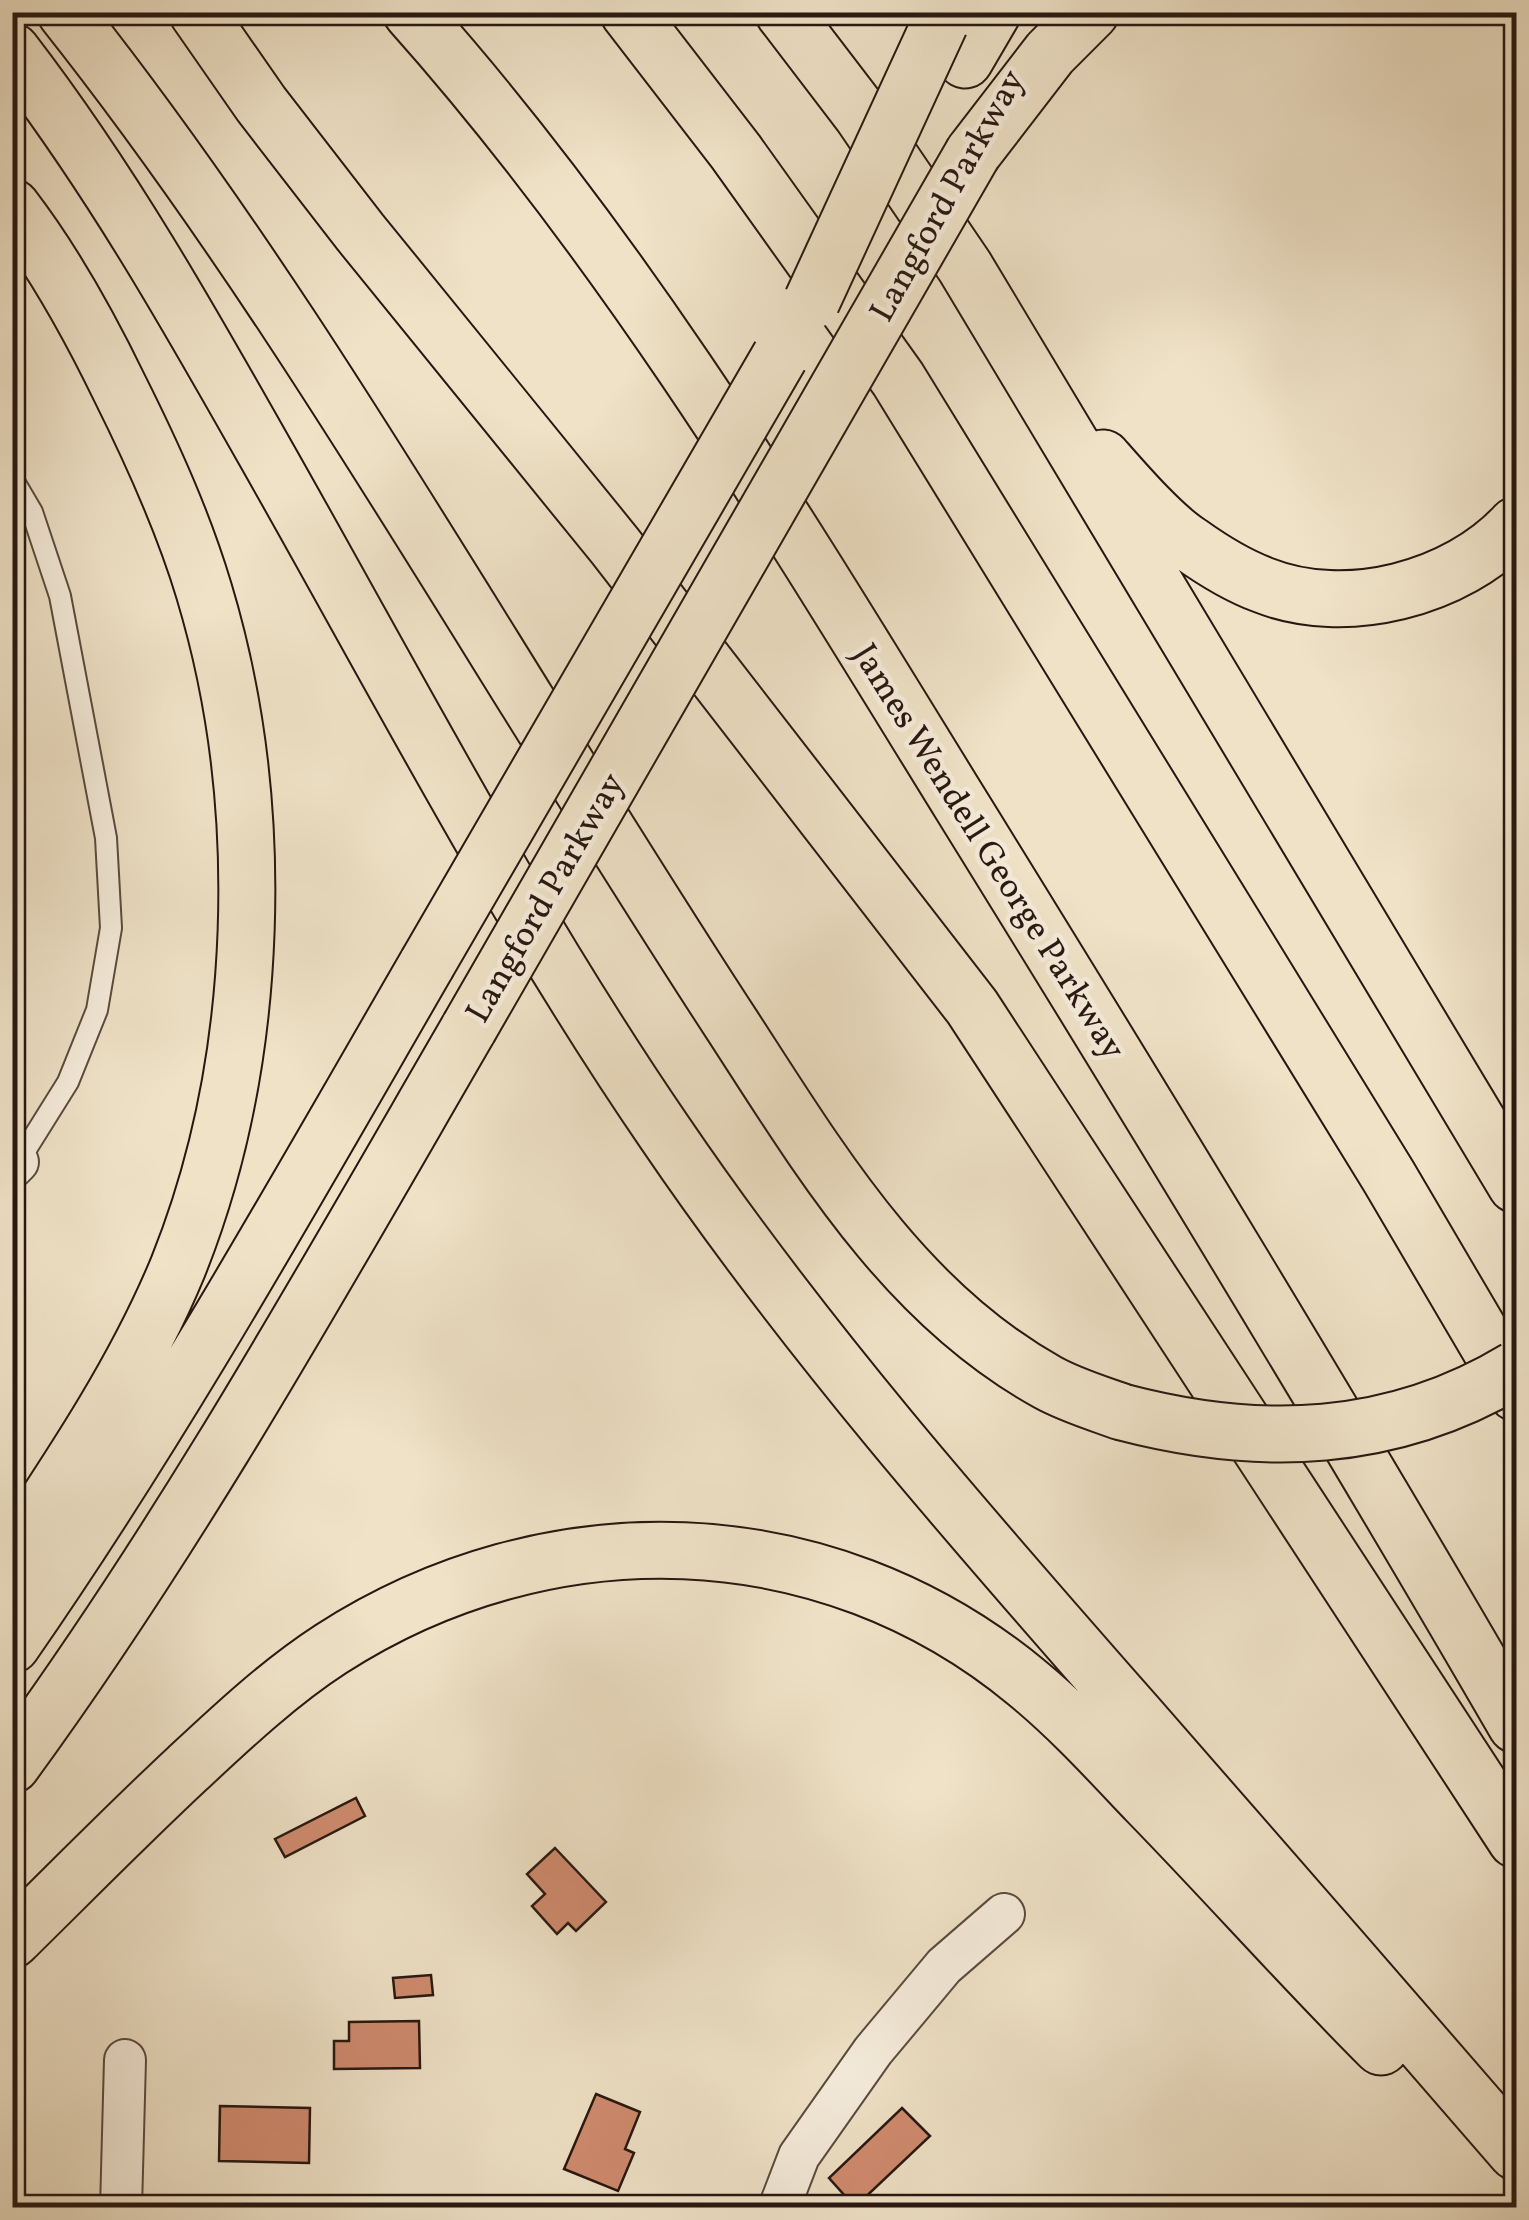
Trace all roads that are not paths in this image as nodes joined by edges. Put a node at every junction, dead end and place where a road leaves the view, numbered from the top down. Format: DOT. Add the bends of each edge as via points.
graph roads {
  1 [pos="64,12"];
  2 [pos="197,12"];
  3 [pos="411,12"];
  4 [pos="628,12"];
  5 [pos="784,12"];
  6 [pos="992,12"];
  7 [pos="1048,12"];
  8 [pos="1090,12"];
  9 [pos="950,32"];
  10 [pos="12,51"];
  11 [pos="992,123"];
  12 [pos="12,207"];
  13 [pos="1029,376"];
  14 [pos="12,478"];
  15 [pos="1516,525"];
  16 [pos="15,1165"];
  17 [pos="1516,1185"];
  18 [pos="1516,1369"];
  19 [pos="1516,1392"];
  20 [pos="12,1555"];
  21 [pos="12,1645"];
  22 [pos="1516,1725"];
  23 [pos="12,1766"];
  24 [pos="1516,1840"];
  25 [pos="1004,1914"];
  26 [pos="12,1940"];
  27 [pos="125,2060"];
  28 [pos="1516,2152"];
  29 [pos="1516,2182"];
  30 [pos="121,2208"];
  31 [pos="779,2208"];
  1 -- 18 [label="highway, bridge" via="260,281 825,1169 889,1252 947,1310 1050,1384 1172,1426 1230,1434 1331,1434 1386,1422"];
  2 -- 24 [label="highway" via="349,218 615,546 972,1006"];
  3 -- 22 [label="highway, James Wendell George Parkway" via="521,140 683,362 1252,1275"];
  4 -- 19 [label="highway" via="898,379"];
  5 -- 13 [label="highway" via="934,222"];
  6 -- 9 [label="highway, Langford Parkway"];
  7 -- 11 [label="highway, Langford Parkway"];
  8 -- 11 [label="highway"];
  9 -- 21 [label="highway, Langford Parkway, bridge" via="812,301 230,1305"];
  10 -- 28 [label="highway" via="105,180 199,334 456,792 664,1132 906,1451"];
  11 -- 23 [label="highway, Langford Parkway, bridge" via="252,1401"];
  12 -- 20 [label="highway" via="95,337 162,473 204,592 233,716 246,842 244,970 231,1076 178,1267 127,1370"];
  13 -- 15 [label="highway" via="1187,542 1264,586 1325,598 1388,595 1452,574"];
  13 -- 17 [label="highway"];
  14 -- 16 [label="lane" via="32,512 60,596 106,838 111,928 97,1010 68,1082"];
  25 -- 31 [label="street" via="944,1966 873,2051 799,2156"];
  26 -- 29 [label="highway" via="255,1708 373,1624 470,1580 528,1564 625,1549 728,1554 811,1569 879,1594 948,1628 1024,1680"];
  27 -- 30 [label="street"];
}
